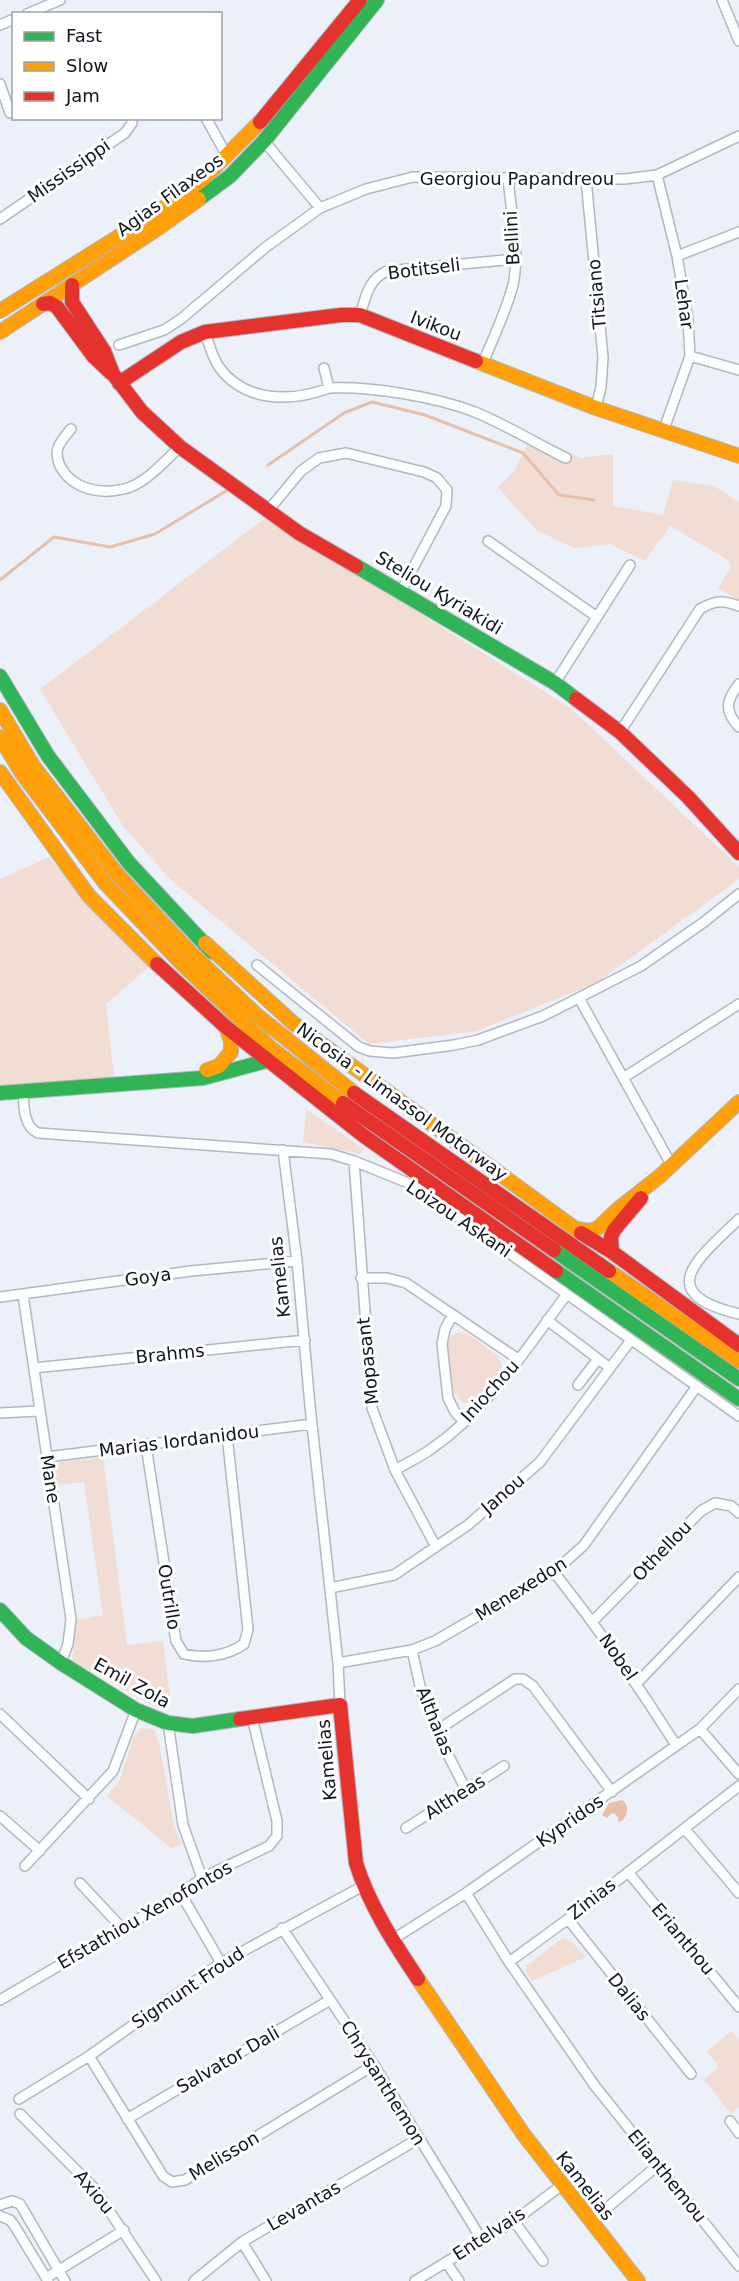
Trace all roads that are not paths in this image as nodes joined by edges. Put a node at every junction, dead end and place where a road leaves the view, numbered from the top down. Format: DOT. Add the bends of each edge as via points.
graph roads {
  1 [pos="60,0"];
  2 [pos="723,0"];
  3 [pos="365,2"];
  4 [pos="32,12"];
  5 [pos="739,41"];
  6 [pos="0,84"];
  7 [pos="12,112"];
  8 [pos="0,119"];
  9 [pos="132,120"];
  10 [pos="207,120"];
  11 [pos="739,136"];
  12 [pos="264,141"];
  13 [pos="228,156"];
  14 [pos="657,175"];
  15 [pos="508,178"];
  16 [pos="586,179"];
  17 [pos="320,208"];
  18 [pos="0,219"];
  19 [pos="739,232"];
  20 [pos="677,256"];
  21 [pos="515,259"];
  22 [pos="72,285"];
  23 [pos="43,304"];
  24 [pos="0,311"];
  25 [pos="360,315"];
  26 [pos="0,332"];
  27 [pos="205,332"];
  28 [pos="119,345"];
  29 [pos="690,356"];
  30 [pos="483,363"];
  31 [pos="324,368"];
  32 [pos="739,370"];
  33 [pos="116,378"];
  34 [pos="329,388"];
  35 [pos="596,408"];
  36 [pos="71,429"];
  37 [pos="663,432"];
  38 [pos="180,447"];
  39 [pos="739,456"];
  40 [pos="566,458"];
  41 [pos="267,512"];
  42 [pos="488,541"];
  43 [pos="630,566"];
  44 [pos="401,591"];
  45 [pos="739,606"];
  46 [pos="597,617"];
  47 [pos="0,675"];
  48 [pos="555,683"];
  49 [pos="739,684"];
  50 [pos="0,710"];
  51 [pos="739,727"];
  52 [pos="620,732"];
  53 [pos="0,737"];
  54 [pos="0,772"];
  55 [pos="739,853"];
  56 [pos="739,894"];
  57 [pos="134,943"];
  58 [pos="204,943"];
  59 [pos="257,965"];
  60 [pos="579,998"];
  61 [pos="739,1004"];
  62 [pos="226,1027"];
  63 [pos="269,1054"];
  64 [pos="328,1071"];
  65 [pos="185,1078"];
  66 [pos="623,1078"];
  67 [pos="23,1092"];
  68 [pos="0,1093"];
  69 [pos="738,1104"];
  70 [pos="283,1150"];
  71 [pos="354,1161"];
  72 [pos="672,1166"];
  73 [pos="660,1176"];
  74 [pos="739,1219"];
  75 [pos="575,1229"];
  76 [pos="612,1252"];
  77 [pos="297,1261"];
  78 [pos="361,1278"];
  79 [pos="567,1293"];
  80 [pos="22,1294"];
  81 [pos="0,1297"];
  82 [pos="739,1314"];
  83 [pos="452,1316"];
  84 [pos="547,1320"];
  85 [pos="305,1340"];
  86 [pos="631,1340"];
  87 [pos="739,1345"];
  88 [pos="518,1359"];
  89 [pos="598,1359"];
  90 [pos="739,1361"];
  91 [pos="34,1368"];
  92 [pos="610,1368"];
  93 [pos="739,1379"];
  94 [pos="578,1384"];
  95 [pos="697,1386"];
  96 [pos="739,1399"];
  97 [pos="39,1412"];
  98 [pos="0,1413"];
  99 [pos="739,1416"];
  100 [pos="464,1422"];
  101 [pos="312,1424"];
  102 [pos="227,1435"];
  103 [pos="146,1445"];
  104 [pos="46,1457"];
  105 [pos="395,1470"];
  106 [pos="739,1513"];
  107 [pos="436,1547"];
  108 [pos="555,1572"];
  109 [pos="739,1577"];
  110 [pos="330,1588"];
  111 [pos="0,1610"];
  112 [pos="593,1621"];
  113 [pos="412,1650"];
  114 [pos="61,1663"];
  115 [pos="338,1663"];
  116 [pos="637,1683"];
  117 [pos="739,1689"];
  118 [pos="340,1705"];
  119 [pos="136,1710"];
  120 [pos="0,1714"];
  121 [pos="252,1717"];
  122 [pos="168,1723"];
  123 [pos="700,1729"];
  124 [pos="436,1731"];
  125 [pos="676,1745"];
  126 [pos="504,1766"];
  127 [pos="739,1774"];
  128 [pos="739,1786"];
  129 [pos="466,1790"];
  130 [pos="612,1792"];
  131 [pos="89,1799"];
  132 [pos="0,1816"];
  133 [pos="406,1828"];
  134 [pos="686,1829"];
  135 [pos="40,1851"];
  136 [pos="25,1866"];
  137 [pos="628,1872"];
  138 [pos="202,1878"];
  139 [pos="80,1883"];
  140 [pos="363,1886"];
  141 [pos="466,1893"];
  142 [pos="739,1893"];
  143 [pos="181,1894"];
  144 [pos="567,1919"];
  145 [pos="122,1928"];
  146 [pos="282,1928"];
  147 [pos="392,1940"];
  148 [pos="509,1962"];
  149 [pos="221,1963"];
  150 [pos="0,2000"];
  151 [pos="330,2000"];
  152 [pos="739,2007"];
  153 [pos="88,2056"];
  154 [pos="374,2065"];
  155 [pos="691,2074"];
  156 [pos="19,2099"];
  157 [pos="20,2114"];
  158 [pos="127,2119"];
  159 [pos="730,2121"];
  160 [pos="739,2133"];
  161 [pos="418,2139"];
  162 [pos="657,2166"];
  163 [pos="562,2185"];
  164 [pos="0,2205"];
  165 [pos="0,2216"];
  166 [pos="514,2221"];
  167 [pos="590,2222"];
  168 [pos="124,2230"];
  169 [pos="482,2240"];
  170 [pos="242,2242"];
  171 [pos="543,2261"];
  172 [pos="446,2262"];
  173 [pos="739,2266"];
  174 [pos="58,2270"];
  175 [pos="47,2280"];
  176 [pos="65,2281"];
  177 [pos="156,2281"];
  178 [pos="194,2281"];
  179 [pos="266,2281"];
  180 [pos="415,2281"];
  181 [pos="459,2281"];
  182 [pos="638,2281"];
  1 -- 4 [label="street"];
  2 -- 5 [label="street"];
  3 -- 12 [label="main road, Agias Filaxeos"];
  3 -- 13 [label="main road, Agias Filaxeos"];
  6 -- 7 [label="street"];
  7 -- 8 [label="street"];
  9 -- 18 [label="street, Mississippi" via="125,133"];
  10 -- 13 [label="street"];
  11 -- 14 [label="street, Georgiou Papandreou"];
  12 -- 17 [label="street"];
  12 -- 22 [label="main road, Agias Filaxeos" via="231,176"];
  13 -- 24 [label="main road, Agias Filaxeos" via="161,210"];
  14 -- 16 [label="street, Georgiou Papandreou"];
  14 -- 20 [label="street, Lehar"];
  15 -- 16 [label="street, Georgiou Papandreou"];
  15 -- 17 [label="street, Georgiou Papandreou" via="413,177 366,189"];
  15 -- 21 [label="street, Bellini"];
  16 -- 35 [label="street, Titsiano" via="603,357 602,387"];
  17 -- 28 [label="street, Georgiou Papandreou" via="266,247 181,319 164,330"];
  19 -- 20 [label="street"];
  20 -- 29 [label="street, Lehar"];
  21 -- 25 [label="street, Botitseli" via="387,271 369,285"];
  21 -- 30 [label="street, Bellini" via="505,309"];
  22 -- 23 [label="main road, Agias Filaxeos"];
  22 -- 33 [label="main road, Steliou Kyriakidi" via="72,302 104,351"];
  23 -- 26 [label="main road, Agias Filaxeos"];
  23 -- 33 [label="main road, Steliou Kyriakidi" via="57,307 94,357"];
  25 -- 27 [label="main road, Ivikou"];
  25 -- 30 [label="main road, Ivikou"];
  27 -- 33 [label="main road, Ivikou"];
  27 -- 34 [label="street" via="219,367 251,392 298,397"];
  29 -- 32 [label="street"];
  29 -- 37 [label="street, Lehar"];
  30 -- 35 [label="main road, Ivikou"];
  31 -- 34 [label="street"];
  33 -- 38 [label="main road, Steliou Kyriakidi" via="142,412"];
  34 -- 40 [label="street" via="433,399 475,412"];
  35 -- 37 [label="main road, Ivikou"];
  36 -- 38 [label="street" via="58,448 58,461 66,477 103,492 139,483"];
  37 -- 39 [label="main road, Ivikou"];
  38 -- 41 [label="main road, Steliou Kyriakidi"];
  41 -- 44 [label="main road, Steliou Kyriakidi"];
  41 -- 44 [label="street" via="301,471 319,458 346,453 437,478 447,490 446,506"];
  42 -- 46 [label="street"];
  43 -- 46 [label="street"];
  44 -- 48 [label="main road, Steliou Kyriakidi"];
  45 -- 52 [label="street" via="713,602 700,609"];
  46 -- 48 [label="street"];
  47 -- 58 [label="main road" via="48,756 129,863"];
  48 -- 52 [label="main road, Steliou Kyriakidi"];
  49 -- 51 [label="street" via="727,706"];
  50 -- 64 [label="main road, Nicosia - Limassol Motorway" via="34,766 117,874 249,1008"];
  52 -- 55 [label="main road, Steliou Kyriakidi"];
  53 -- 63 [label="main road, Nicosia - Limassol Motorway" via="23,775 105,883"];
  54 -- 57 [label="main road" via="89,896"];
  56 -- 60 [label="street" via="641,966"];
  57 -- 62 [label="main road"];
  57 -- 63 [label="main road"];
  58 -- 64 [label="main road"];
  58 -- 75 [label="main road" via="293,1023"];
  59 -- 60 [label="street" via="359,1047 370,1051 393,1053 471,1042 543,1016"];
  60 -- 66 [label="street"];
  61 -- 66 [label="street"];
  62 -- 63 [label="main road"];
  62 -- 65 [label="main road" via="231,1052 225,1060 219,1066"];
  63 -- 65 [label="main road" via="203,1078"];
  63 -- 93 [label="main road, Nicosia - Limassol Motorway"];
  63 -- 96 [label="main road" via="364,1136"];
  64 -- 90 [label="main road, Nicosia - Limassol Motorway" via="358,1096"];
  65 -- 67 [label="main road"];
  66 -- 72 [label="street"];
  67 -- 68 [label="main road"];
  67 -- 70 [label="street, Loizou Askani" via="26,1118 38,1133"];
  69 -- 72 [label="main road"];
  70 -- 71 [label="street, Loizou Askani" via="331,1154"];
  70 -- 77 [label="street, Kamelias"];
  71 -- 78 [label="street, Mopasant"];
  71 -- 79 [label="street, Loizou Askani" via="413,1185"];
  72 -- 73 [label="main road"];
  73 -- 75 [label="main road" via="598,1228"];
  73 -- 76 [label="main road" via="614,1230"];
  74 -- 82 [label="street" via="696,1262 689,1275 690,1289 698,1299"];
  75 -- 76 [label="main road"];
  76 -- 87 [label="main road"];
  77 -- 80 [label="street, Goya" via="192,1270"];
  77 -- 85 [label="street, Kamelias"];
  78 -- 83 [label="street" via="406,1283"];
  78 -- 105 [label="street, Mopasant" via="372,1408"];
  79 -- 84 [label="street, Iniochou"];
  79 -- 86 [label="street, Loizou Askani"];
  80 -- 81 [label="street, Goya"];
  80 -- 91 [label="street, Mane"];
  83 -- 88 [label="street"];
  83 -- 100 [label="street" via="442,1344 448,1398"];
  84 -- 88 [label="street, Iniochou"];
  84 -- 89 [label="street"];
  85 -- 91 [label="street, Brahms"];
  85 -- 101 [label="street, Kamelias"];
  86 -- 92 [label="street, Janou"];
  86 -- 95 [label="street, Loizou Askani"];
  88 -- 100 [label="street, Iniochou" via="494,1392"];
  89 -- 92 [label="street"];
  89 -- 94 [label="street"];
  91 -- 97 [label="street, Mane"];
  92 -- 107 [label="street, Janou" via="540,1462 468,1525"];
  95 -- 99 [label="street, Loizou Askani"];
  95 -- 108 [label="street, Menexedon" via="585,1545"];
  97 -- 98 [label="street"];
  97 -- 104 [label="street, Mane"];
  100 -- 105 [label="street, Iniochou" via="431,1449"];
  101 -- 102 [label="street, Marias Iordanidou"];
  101 -- 110 [label="street, Kamelias"];
  102 -- 103 [label="street, Marias Iordanidou"];
  102 -- 103 [label="street, Outrillo" via="248,1629 244,1644 234,1652 200,1658 184,1654 176,1641"];
  103 -- 104 [label="street, Marias Iordanidou"];
  104 -- 114 [label="street, Mane" via="71,1619"];
  105 -- 107 [label="street, Mopasant"];
  106 -- 112 [label="street, Othellou" via="731,1506 715,1503 700,1511"];
  107 -- 110 [label="street, Janou" via="394,1575"];
  108 -- 112 [label="street, Nobel"];
  108 -- 113 [label="street, Menexedon" via="435,1641"];
  109 -- 116 [label="street"];
  110 -- 115 [label="street, Kamelias"];
  111 -- 114 [label="main road, Emil Zola" via="26,1638"];
  112 -- 116 [label="street, Nobel"];
  113 -- 115 [label="street, Menexedon"];
  113 -- 124 [label="street, Althaias"];
  114 -- 119 [label="main road, Emil Zola"];
  115 -- 118 [label="street, Kamelias"];
  116 -- 125 [label="street, Nobel"];
  117 -- 123 [label="street, Kypridos"];
  118 -- 121 [label="main road, Emil Zola"];
  118 -- 140 [label="main road, Kamelias" via="353,1846"];
  119 -- 122 [label="main road, Emil Zola"];
  119 -- 131 [label="street" via="113,1771"];
  120 -- 131 [label="street"];
  121 -- 122 [label="main road, Emil Zola" via="193,1726"];
  121 -- 138 [label="street, Efstathiou Xenofontos" via="277,1836 269,1846"];
  122 -- 138 [label="street" via="183,1826"];
  123 -- 125 [label="street, Kypridos"];
  123 -- 127 [label="street"];
  124 -- 129 [label="street, Althaias"];
  124 -- 130 [label="street" via="515,1679 523,1679 533,1686"];
  125 -- 130 [label="street, Kypridos"];
  126 -- 129 [label="street, Altheas"];
  128 -- 134 [label="street, Zinias"];
  129 -- 133 [label="street, Altheas"];
  130 -- 141 [label="street, Kypridos"];
  131 -- 135 [label="street"];
  132 -- 135 [label="street"];
  134 -- 137 [label="street, Zinias"];
  134 -- 142 [label="street"];
  135 -- 136 [label="street"];
  137 -- 144 [label="street, Zinias"];
  137 -- 152 [label="street, Erianthou"];
  138 -- 143 [label="street, Efstathiou Xenofontos"];
  139 -- 145 [label="street"];
  140 -- 146 [label="street, Sigmunt Froud"];
  140 -- 147 [label="main road, Kamelias"];
  141 -- 147 [label="street, Kypridos"];
  141 -- 148 [label="street"];
  143 -- 145 [label="street, Efstathiou Xenofontos"];
  143 -- 149 [label="street"];
  144 -- 148 [label="street, Zinias"];
  144 -- 155 [label="street, Dalias"];
  145 -- 150 [label="street, Efstathiou Xenofontos"];
  146 -- 149 [label="street, Sigmunt Froud"];
  146 -- 151 [label="street, Chrysanthemon"];
  147 -- 163 [label="main road, Kamelias"];
  148 -- 162 [label="street, Elianthemou" via="595,2086"];
  149 -- 153 [label="street, Sigmunt Froud"];
  151 -- 154 [label="street, Chrysanthemon"];
  151 -- 158 [label="street, Salvator Dali"];
  153 -- 156 [label="street, Sigmunt Froud"];
  153 -- 158 [label="street, Melisson"];
  154 -- 158 [label="street, Melisson" via="185,2180 172,2182 163,2176"];
  154 -- 161 [label="street, Chrysanthemon"];
  157 -- 168 [label="street, Axiou" via="94,2187"];
  159 -- 160 [label="street"];
  161 -- 169 [label="street, Chrysanthemon"];
  161 -- 170 [label="street, Levantas"];
  162 -- 167 [label="street"];
  162 -- 173 [label="street, Elianthemou"];
  163 -- 166 [label="street, Entelvais"];
  163 -- 167 [label="main road, Kamelias"];
  164 -- 174 [label="street" via="12,2200 20,2204"];
  165 -- 175 [label="street" via="14,2225"];
  166 -- 169 [label="street, Entelvais"];
  166 -- 171 [label="street"];
  167 -- 182 [label="main road, Kamelias"];
  168 -- 174 [label="street"];
  168 -- 177 [label="street, Axiou"];
  169 -- 172 [label="street, Entelvais"];
  170 -- 178 [label="street, Levantas"];
  170 -- 179 [label="street"];
  172 -- 180 [label="street, Entelvais"];
  172 -- 181 [label="street"];
  174 -- 175 [label="street"];
  174 -- 176 [label="street"];
}
